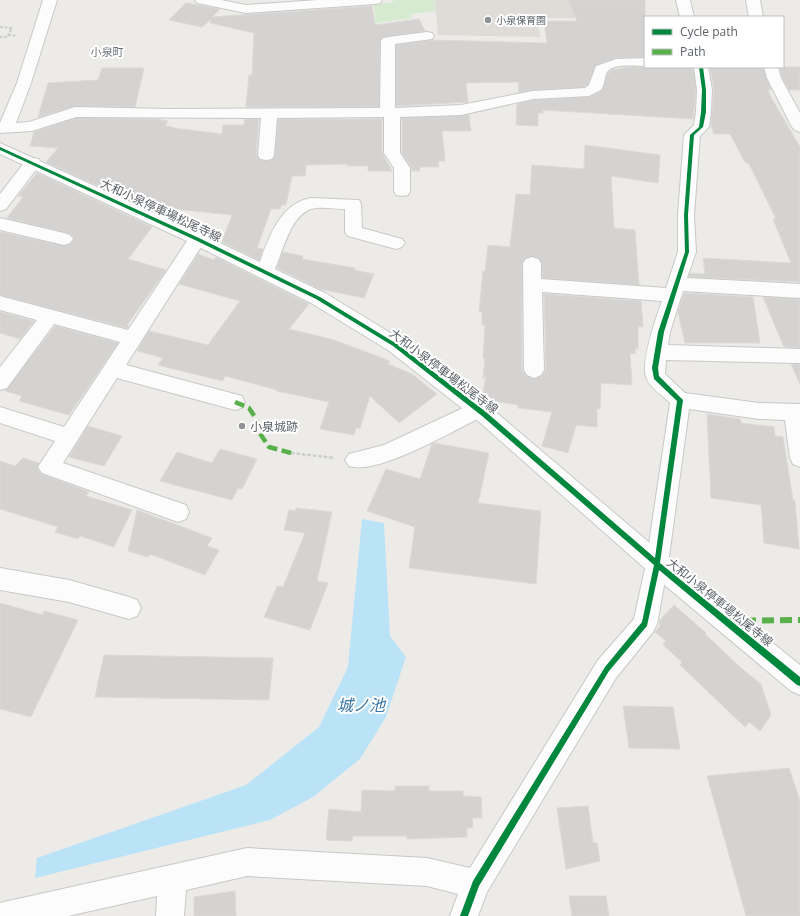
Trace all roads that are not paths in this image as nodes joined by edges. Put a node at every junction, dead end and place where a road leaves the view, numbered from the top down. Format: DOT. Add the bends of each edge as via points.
graph roads {
  1 [pos="50,0"];
  2 [pos="202,0"];
  3 [pos="375,0"];
  4 [pos="683,0"];
  5 [pos="753,0"];
  6 [pos="228,2"];
  7 [pos="687,16"];
  8 [pos="756,16"];
  9 [pos="427,36"];
  10 [pos="644,62"];
  11 [pos="701,68"];
  12 [pos="771,68"];
  13 [pos="268,112"];
  14 [pos="390,113"];
  15 [pos="800,127"];
  16 [pos="3,128"];
  17 [pos="0,148"];
  18 [pos="266,155"];
  19 [pos="33,163"];
  20 [pos="402,192"];
  21 [pos="0,205"];
  22 [pos="0,224"];
  23 [pos="64,239"];
  24 [pos="197,239"];
  25 [pos="396,243"];
  26 [pos="532,263"];
  27 [pos="265,272"];
  28 [pos="532,285"];
  29 [pos="676,289"];
  30 [pos="800,291"];
  31 [pos="0,303"];
  32 [pos="50,316"];
  33 [pos="133,338"];
  34 [pos="658,352"];
  35 [pos="800,356"];
  36 [pos="112,369"];
  37 [pos="534,370"];
  38 [pos="0,382"];
  39 [pos="680,400"];
  40 [pos="235,402"];
  41 [pos="478,409"];
  42 [pos="797,412"];
  43 [pos="0,415"];
  44 [pos="69,437"];
  45 [pos="800,458"];
  46 [pos="356,460"];
  47 [pos="178,512"];
  48 [pos="657,564"];
  49 [pos="0,579"];
  50 [pos="129,608"];
  51 [pos="800,682"];
  52 [pos="172,878"];
  53 [pos="476,884"];
  54 [pos="4,916"];
  55 [pos="170,916"];
  56 [pos="464,916"];
  1 -- 16 [label="street" via="24,83"];
  2 -- 6 [label="street"];
  3 -- 6 [label="street" via="246,9"];
  4 -- 7 [label="street"];
  5 -- 8 [label="street"];
  9 -- 14 [label="street" via="388,41"];
  10 -- 14 [label="street" via="607,64 600,69 596,87 589,92 533,95 461,110"];
  11 -- 29 [label="street" via="706,87 706,105 701,127 692,135 686,215 687,252"];
  12 -- 15 [label="street"];
  13 -- 14 [label="street"];
  13 -- 16 [label="street" via="75,112 32,126"];
  13 -- 18 [label="street"];
  14 -- 20 [label="street" via="392,153 402,168"];
  17 -- 19 [label="main road, 大和小泉停車場松尾寺線"];
  19 -- 21 [label="street"];
  19 -- 24 [label="main road, 大和小泉停車場松尾寺線"];
  22 -- 23 [label="street"];
  24 -- 27 [label="main road, 大和小泉停車場松尾寺線"];
  24 -- 33 [label="street"];
  25 -- 27 [label="street" via="354,232 353,204 308,204 292,213"];
  26 -- 28 [label="street"];
  27 -- 41 [label="main road, 大和小泉停車場松尾寺線" via="318,298 395,345"];
  28 -- 29 [label="street"];
  28 -- 37 [label="street"];
  29 -- 30 [label="street"];
  29 -- 34 [label="street" via="661,332"];
  31 -- 32 [label="street"];
  32 -- 33 [label="street"];
  32 -- 38 [label="street"];
  33 -- 36 [label="street"];
  34 -- 35 [label="street"];
  34 -- 39 [label="street" via="656,377"];
  36 -- 40 [label="street"];
  36 -- 44 [label="street"];
  39 -- 42 [label="street" via="759,411"];
  39 -- 48 [label="street"];
  41 -- 46 [label="street" via="388,453"];
  41 -- 48 [label="main road, 大和小泉停車場松尾寺線"];
  42 -- 45 [label="street"];
  43 -- 44 [label="street"];
  44 -- 47 [label="street" via="49,467"];
  48 -- 51 [label="main road, 大和小泉停車場松尾寺線"];
  48 -- 53 [label="street" via="646,624 607,669"];
  49 -- 50 [label="street" via="69,591"];
  52 -- 53 [label="street" via="247,862 427,872"];
  52 -- 54 [label="street"];
  52 -- 55 [label="street"];
  53 -- 56 [label="street"];
}
